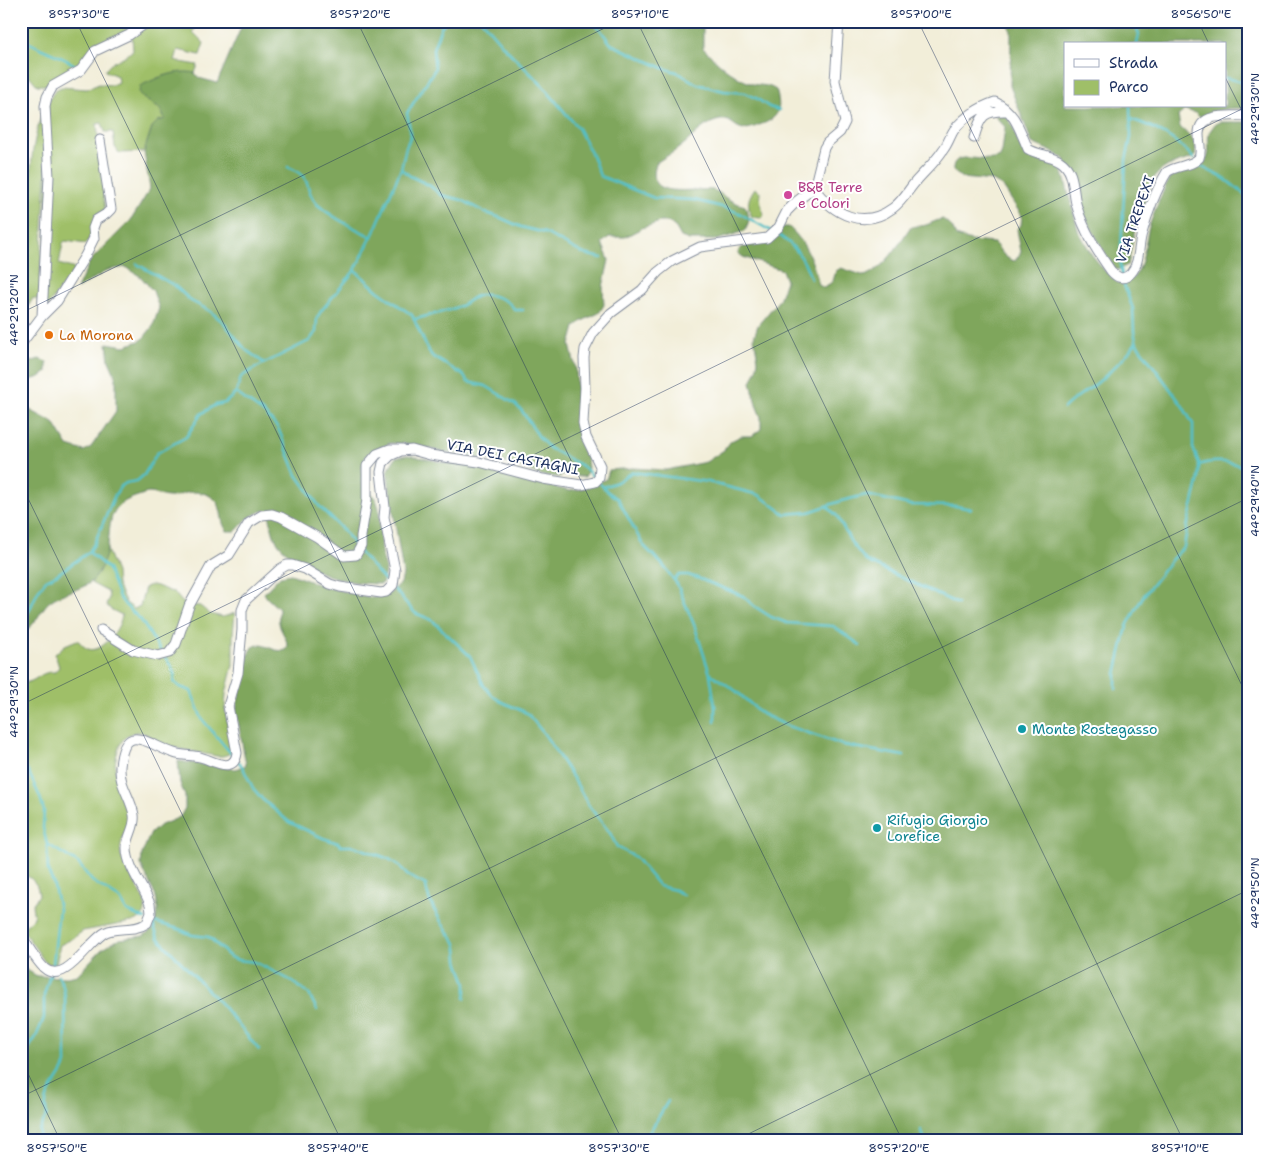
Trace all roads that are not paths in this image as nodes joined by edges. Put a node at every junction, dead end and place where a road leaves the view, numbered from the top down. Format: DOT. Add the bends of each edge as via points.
graph roads {
  1 [pos="149,21"];
  2 [pos="839,21"];
  3 [pos="1007,111"];
  4 [pos="1248,116"];
  5 [pos="974,138"];
  6 [pos="100,140"];
  7 [pos="814,188"];
  8 [pos="42,316"];
  9 [pos="21,344"];
  10 [pos="412,450"];
  11 [pos="102,630"];
  12 [pos="21,936"];
  1 -- 8 [label="street" via="95,52 82,70 53,86 47,97 49,177"];
  2 -- 7 [label="street" via="835,81 845,122 824,148"];
  3 -- 4 [label="street, VIA TREPEXI" via="1018,124 1028,149 1060,162 1066,168 1086,232 1115,276 1123,278 1136,266 1143,230 1163,178 1172,168 1194,164 1199,158 1199,133 1204,122 1216,116"];
  3 -- 5 [label="street" via="986,113 978,122"];
  3 -- 7 [label="street" via="995,102 962,122 904,198 880,214 860,218 846,216"];
  6 -- 8 [label="street" via="111,209 96,220 94,238 85,256 57,300"];
  7 -- 10 [label="street, VIA DEI CASTAGNI" via="797,200 779,227 767,238 714,244 686,253 658,272 597,328 589,340 584,358 583,423 600,466 599,478 595,482 581,485 543,480 479,462"];
  8 -- 9 [label="street"];
  10 -- 11 [label="street" via="390,449 377,454 367,466 368,493 361,546 356,555 340,554 280,517 265,514 251,521 229,554 211,566 169,653 158,656 133,650"];
  10 -- 12 [label="street" via="390,456 382,467 384,517 395,570 395,581 390,589 381,593 340,587 305,569 287,565 244,603 238,673 228,706 238,753 233,762 221,765 173,753 143,739 133,739 125,746 121,777 134,820 127,854 150,904 147,923 137,928 107,931 71,965 58,972 43,967"];
}
